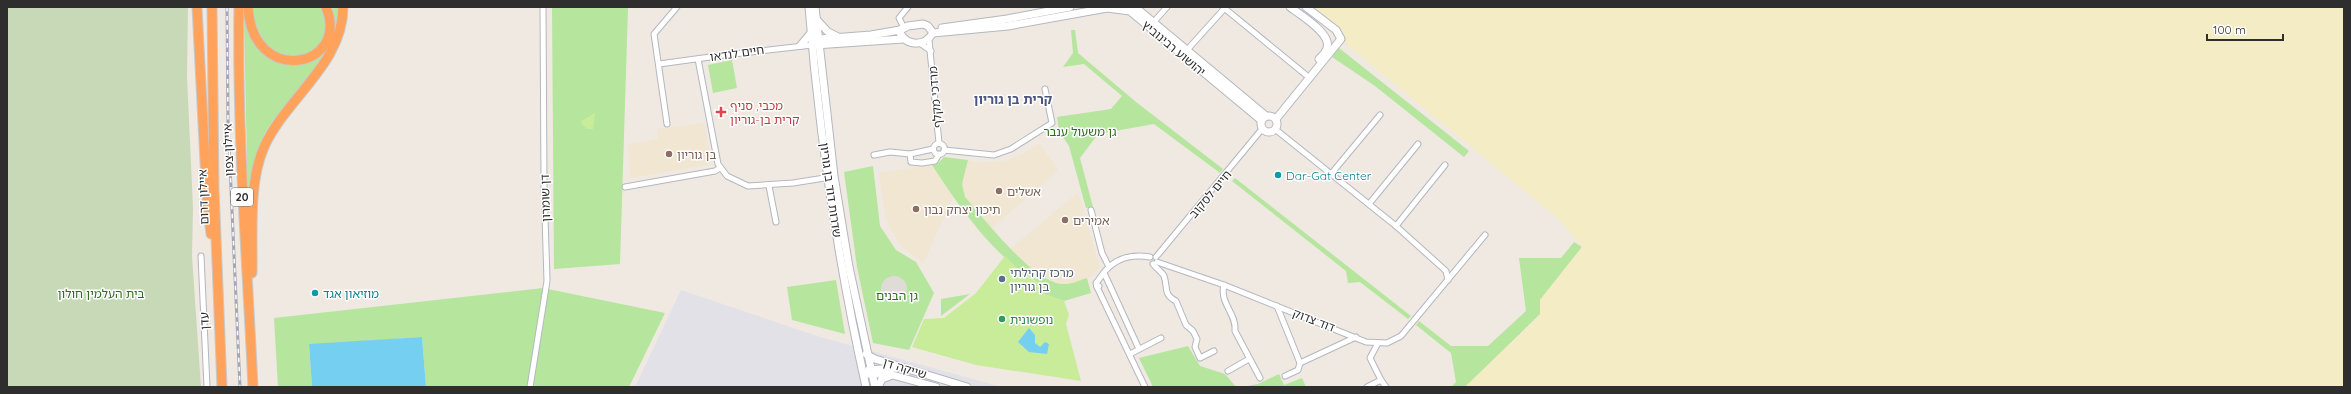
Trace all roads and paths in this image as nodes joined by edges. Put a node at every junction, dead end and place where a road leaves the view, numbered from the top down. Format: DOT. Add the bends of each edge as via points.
graph roads {
  1 [pos="193,7"];
  2 [pos="197,7"];
  3 [pos="212,7"];
  4 [pos="239,7"];
  5 [pos="248,7"];
  6 [pos="326,7"];
  7 [pos="343,7"];
  8 [pos="347,7"];
  9 [pos="543,7"];
  10 [pos="677,7"];
  11 [pos="809,7"];
  12 [pos="815,7"];
  13 [pos="908,7"];
  14 [pos="1070,7"];
  15 [pos="1134,7"];
  16 [pos="1167,7"];
  17 [pos="1290,7"];
  18 [pos="1306,7"];
  19 [pos="1224,8"];
  20 [pos="899,18"];
  21 [pos="816,20"];
  22 [pos="1151,24"];
  23 [pos="900,28"];
  24 [pos="811,33"];
  25 [pos="931,34"];
  26 [pos="340,35"];
  27 [pos="197,37"];
  28 [pos="839,37"];
  29 [pos="903,39"];
  30 [pos="817,43"];
  31 [pos="920,44"];
  32 [pos="801,45"];
  33 [pos="829,45"];
  34 [pos="1187,50"];
  35 [pos="931,51"];
  36 [pos="698,59"];
  37 [pos="820,61"];
  38 [pos="659,64"];
  39 [pos="1306,75"];
  40 [pos="1045,89"];
  41 [pos="1380,115"];
  42 [pos="1269,118"];
  43 [pos="667,124"];
  44 [pos="1262,129"];
  45 [pos="1275,129"];
  46 [pos="939,144"];
  47 [pos="1418,144"];
  48 [pos="933,149"];
  49 [pos="944,150"];
  50 [pos="910,154"];
  51 [pos="939,154"];
  52 [pos="874,155"];
  53 [pos="1445,165"];
  54 [pos="720,168"];
  55 [pos="1331,174"];
  56 [pos="831,177"];
  57 [pos="769,186"];
  58 [pos="625,187"];
  59 [pos="1369,204"];
  60 [pos="1091,210"];
  61 [pos="776,222"];
  62 [pos="1396,226"];
  63 [pos="1485,235"];
  64 [pos="201,256"];
  65 [pos="1153,260"];
  66 [pos="1109,267"];
  67 [pos="1105,275"];
  68 [pos="1448,280"];
  69 [pos="1224,285"];
  70 [pos="1099,288"];
  71 [pos="218,291"];
  72 [pos="1277,306"];
  73 [pos="250,327"];
  74 [pos="1356,337"];
  75 [pos="1161,338"];
  76 [pos="1378,343"];
  77 [pos="1139,349"];
  78 [pos="1214,351"];
  79 [pos="866,354"];
  80 [pos="1130,354"];
  81 [pos="1249,359"];
  82 [pos="1300,363"];
  83 [pos="908,370"];
  84 [pos="862,371"];
  85 [pos="1228,371"];
  86 [pos="872,373"];
  87 [pos="896,376"];
  88 [pos="1285,376"];
  89 [pos="1260,378"];
  90 [pos="1381,380"];
  91 [pos="207,387"];
  92 [pos="222,387"];
  93 [pos="253,387"];
  94 [pos="530,387"];
  95 [pos="866,387"];
  96 [pos="875,387"];
  97 [pos="878,387"];
  98 [pos="936,387"];
  99 [pos="967,387"];
  100 [pos="1145,387"];
  101 [pos="1367,387"];
  102 [pos="1386,387"];
  1 -- 27 [label="highway"];
  2 -- 27 [label="highway"];
  3 -- 71 [label="highway, איילון דרום / 20"];
  4 -- 73 [label="highway, איילון צפון / 20" via="241,181"];
  5 -- 6 [label="highway" via="252,31 261,45 279,58 294,61 313,56 326,43 331,25"];
  7 -- 26 [label="highway"];
  8 -- 26 [label="highway"];
  9 -- 94 [label="street, דן שומרון" via="544,184 548,281"];
  10 -- 38 [label="street" via="654,34"];
  11 -- 24 [label="street, שדרות דוד בן גוריון"];
  12 -- 21 [label="street, שדרות דוד בן גוריון"];
  13 -- 20 [label="street"];
  14 -- 25 [label="street"];
  15 -- 22 [label="street, יהושוע רבינוביץ"];
  16 -- 22 [label="street"];
  17 -- 39 [label="street" via="1324,33 1328,44 1327,49"];
  18 -- 42 [label="street" via="1336,30 1340,35 1340,41"];
  19 -- 34 [label="street"];
  19 -- 39 [label="street"];
  20 -- 23 [label="street"];
  20 -- 23 [label="street"];
  21 -- 28 [label="street" via="828,32"];
  21 -- 30 [label="street, שדרות דוד בן גוריון"];
  22 -- 25 [label="street, יהושוע רבינוביץ" via="1130,11 1107,8 1008,26"];
  22 -- 34 [label="street, יהושוע רבינוביץ"];
  22 -- 42 [label="street, יהושוע רבינוביץ"];
  23 -- 25 [label="street" via="923,24"];
  23 -- 28 [label="street"];
  23 -- 29 [label="street"];
  24 -- 30 [label="street, שדרות דוד בן גוריון"];
  24 -- 32 [label="street"];
  25 -- 31 [label="street"];
  25 -- 35 [label="street, מרדכי מקלף"];
  26 -- 73 [label="highway" via="329,55 274,128 258,164 255,183"];
  27 -- 71 [label="highway" via="207,200"];
  28 -- 30 [label="street"];
  29 -- 31 [label="street"];
  29 -- 33 [label="street"];
  30 -- 32 [label="street, חיים לנדאו"];
  30 -- 33 [label="street"];
  30 -- 37 [label="street, שדרות דוד בן גוריון"];
  30 -- 56 [label="street, שדרות דוד בן גוריון"];
  31 -- 35 [label="street, מרדכי מקלף"];
  32 -- 36 [label="street, חיים לנדאו"];
  33 -- 37 [label="street"];
  34 -- 42 [label="street, יהושוע רבינוביץ"];
  35 -- 46 [label="street, מרדכי מקלף"];
  36 -- 38 [label="street"];
  36 -- 54 [label="street, חיים לנדאו"];
  37 -- 56 [label="street, שדרות דוד בן גוריון"];
  38 -- 43 [label="street"];
  39 -- 42 [label="street"];
  40 -- 49 [label="street" via="1052,123 1011,150 994,155"];
  41 -- 55 [label="street"];
  42 -- 44 [label="street"];
  42 -- 45 [label="street" via="1277,124"];
  44 -- 45 [label="street" via="1268,132"];
  44 -- 65 [label="street, חיים לסקוב"];
  45 -- 55 [label="street"];
  46 -- 48 [label="street"];
  46 -- 49 [label="street" via="943,145"];
  47 -- 59 [label="street"];
  48 -- 50 [label="street"];
  48 -- 51 [label="street"];
  49 -- 51 [label="street"];
  50 -- 51 [label="street" via="911,162 922,163 935,161"];
  50 -- 52 [label="street" via="890,152"];
  53 -- 62 [label="street"];
  54 -- 57 [label="street" via="736,182 748,186"];
  54 -- 58 [label="street"];
  55 -- 59 [label="street"];
  56 -- 57 [label="street"];
  56 -- 79 [label="street, שדרות דוד בן גוריון"];
  56 -- 84 [label="street, שדרות דוד בן גוריון" via="843,269"];
  57 -- 61 [label="street"];
  59 -- 62 [label="street"];
  60 -- 66 [label="street" via="1102,253"];
  62 -- 68 [label="street" via="1446,271"];
  63 -- 68 [label="street, דוד צדוק"];
  64 -- 91 [label="street, עדן"];
  65 -- 66 [label="street, דוד צדוק" via="1132,256"];
  65 -- 67 [label="street, דוד צדוק" via="1128,259"];
  65 -- 69 [label="street, דוד צדוק"];
  65 -- 78 [label="street" via="1164,276 1165,290 1171,299 1176,301 1186,325 1194,331 1197,339 1195,347 1200,358"];
  66 -- 70 [label="street, דוד צדוק" via="1096,283"];
  67 -- 70 [label="street, דוד צדוק"];
  67 -- 77 [label="street"];
  68 -- 76 [label="street, דוד צדוק" via="1402,336 1386,343"];
  69 -- 72 [label="street, דוד צדוק"];
  69 -- 81 [label="street" via="1224,302 1236,323 1235,331"];
  70 -- 80 [label="street"];
  71 -- 92 [label="highway, איילון דרום / 20"];
  72 -- 74 [label="street, דוד צדוק"];
  72 -- 82 [label="street"];
  73 -- 93 [label="highway, איילון צפון / 20"];
  74 -- 76 [label="street, דוד צדוק" via="1366,342"];
  74 -- 82 [label="street"];
  75 -- 77 [label="street"];
  76 -- 90 [label="street" via="1370,358"];
  77 -- 80 [label="street"];
  79 -- 83 [label="street, שייקה דן"];
  79 -- 86 [label="street, שדרות דוד בן גוריון"];
  80 -- 100 [label="street"];
  81 -- 85 [label="street"];
  81 -- 89 [label="street"];
  82 -- 88 [label="street" via="1298,370"];
  83 -- 86 [label="street" via="888,368"];
  83 -- 99 [label="street, שייקה דן"];
  84 -- 86 [label="street"];
  84 -- 95 [label="street, שדרות דוד בן גוריון"];
  86 -- 87 [label="street, שייקה דן"];
  86 -- 96 [label="street, שדרות דוד בן גוריון"];
  87 -- 97 [label="street" via="882,379"];
  87 -- 98 [label="street, שייקה דן"];
  90 -- 101 [label="street"];
  90 -- 102 [label="street"];
}
